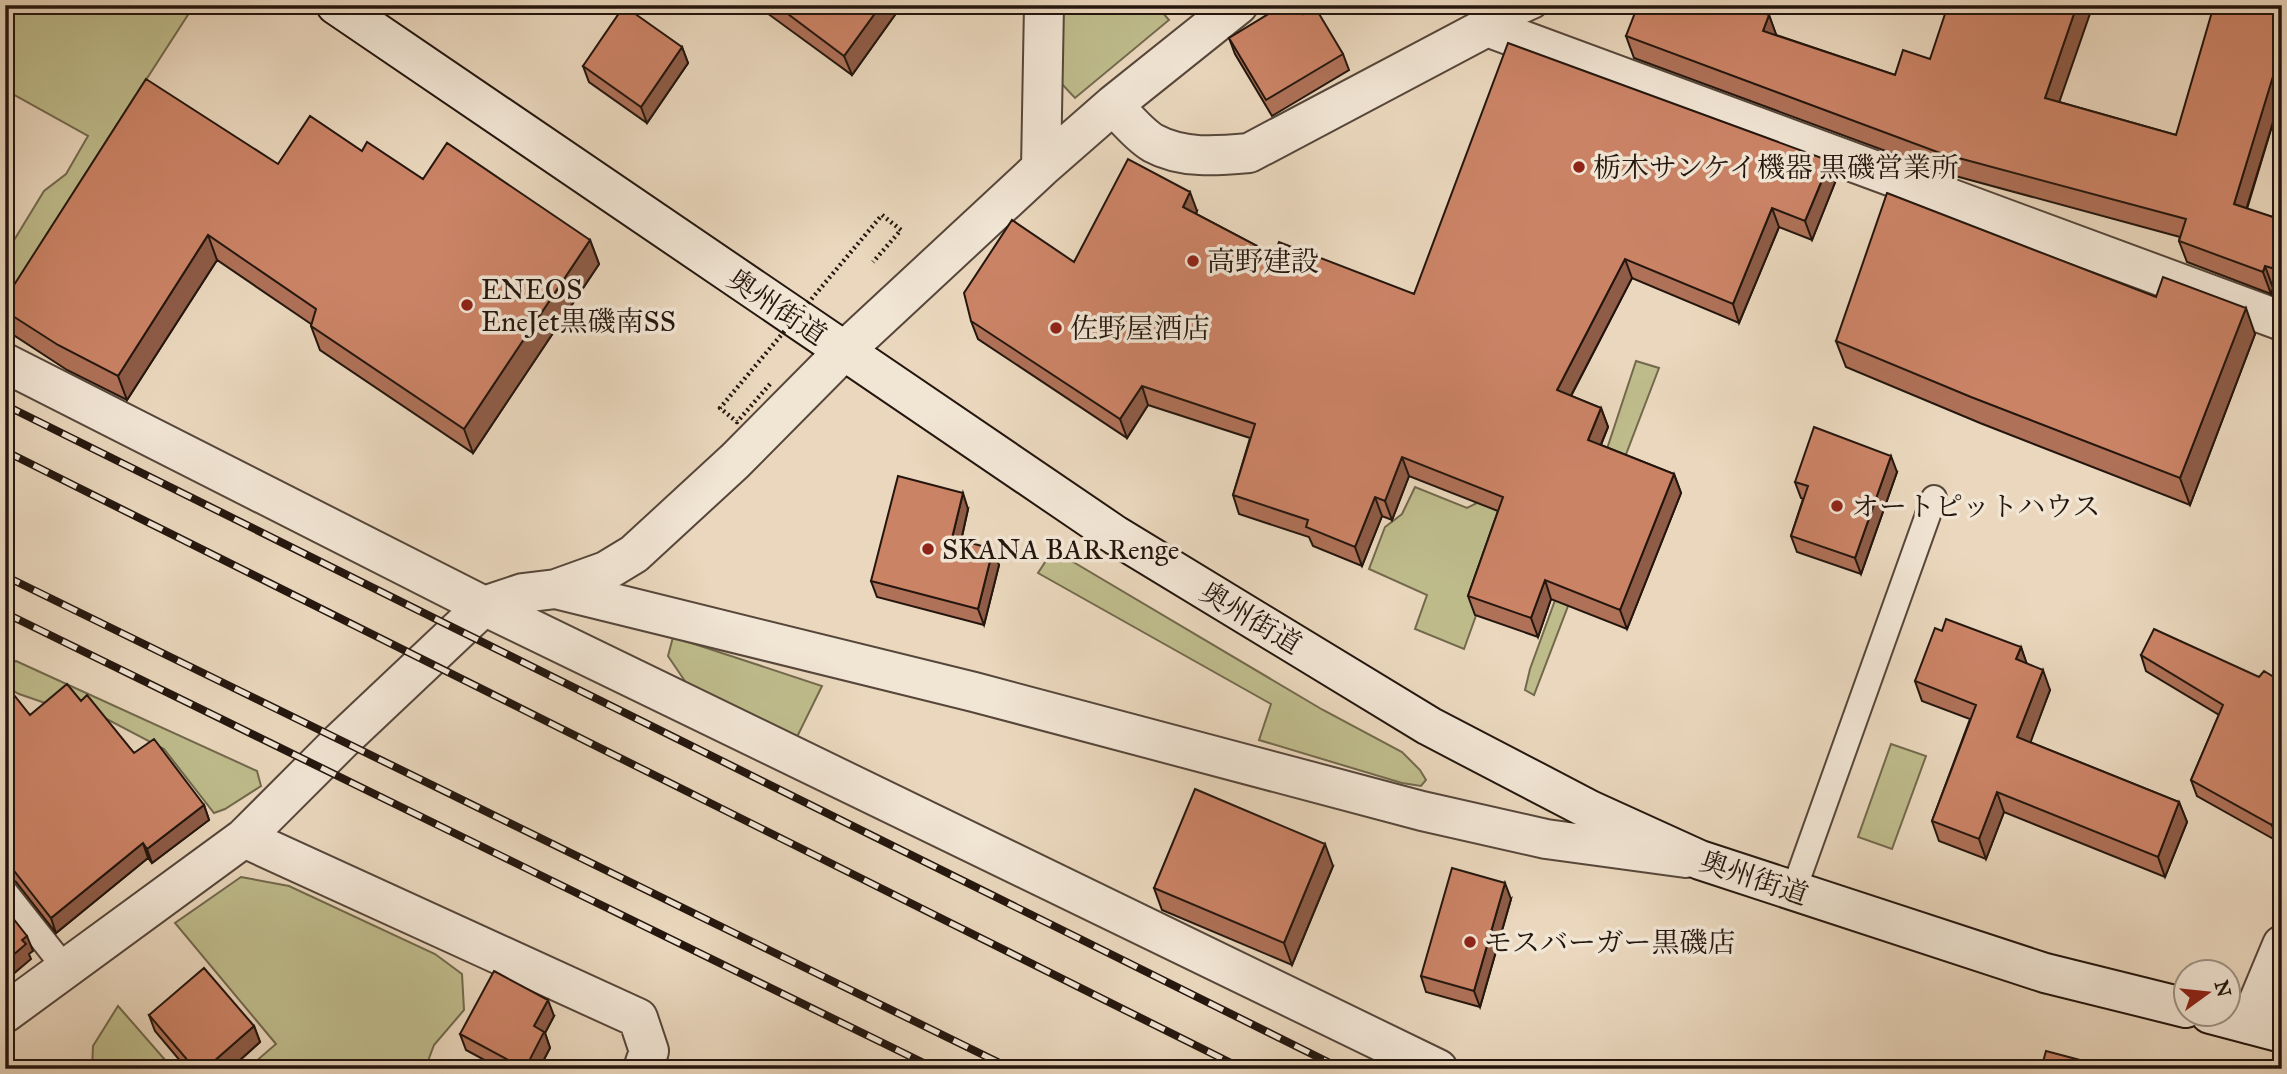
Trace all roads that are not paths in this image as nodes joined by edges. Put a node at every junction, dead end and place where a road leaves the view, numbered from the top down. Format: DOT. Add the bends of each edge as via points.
graph roads {
  1 [pos="336,5"];
  2 [pos="1044,5"];
  3 [pos="1238,5"];
  4 [pos="1535,5"];
  5 [pos="1487,27"];
  6 [pos="1113,106"];
  7 [pos="1041,168"];
  8 [pos="2282,321"];
  9 [pos="843,352"];
  10 [pos="5,363"];
  11 [pos="1934,498"];
  12 [pos="556,589"];
  13 [pos="484,606"];
  14 [pos="244,838"];
  15 [pos="1700,860"];
  16 [pos="5,892"];
  17 [pos="1793,892"];
  18 [pos="2282,944"];
  19 [pos="65,968"];
  20 [pos="2172,1005"];
  21 [pos="5,1013"];
  22 [pos="2242,1023"];
  23 [pos="2266,1029"];
  24 [pos="643,1069"];
  25 [pos="1438,1069"];
  1 -- 9 [label="street, 奥州街道"];
  2 -- 7 [label="street"];
  3 -- 6 [label="street"];
  4 -- 5 [label="lane"];
  5 -- 6 [label="street" via="1249,153 1175,152 1151,142"];
  5 -- 8 [label="street"];
  6 -- 7 [label="street"];
  7 -- 9 [label="street"];
  9 -- 12 [label="street" via="634,554 606,571"];
  9 -- 15 [label="street, 奥州街道" via="1115,535 1429,726 1590,810"];
  10 -- 13 [label="street"];
  11 -- 17 [label="lane"];
  12 -- 13 [label="street" via="523,593"];
  12 -- 15 [label="street" via="974,692 1414,809 1546,839"];
  13 -- 14 [label="street"];
  13 -- 25 [label="street"];
  14 -- 19 [label="street"];
  14 -- 24 [label="street" via="638,1017 649,1051"];
  15 -- 17 [label="street, 奥州街道"];
  16 -- 19 [label="lane"];
  17 -- 20 [label="street, 奥州街道" via="2045,973"];
  18 -- 23 [label="street"];
  19 -- 21 [label="street"];
  22 -- 23 [label="street"];
}
